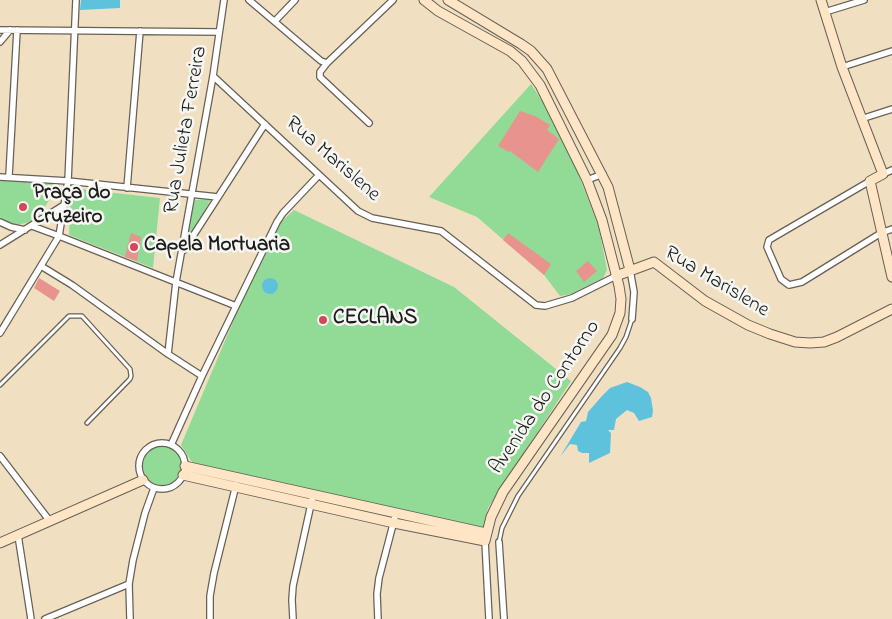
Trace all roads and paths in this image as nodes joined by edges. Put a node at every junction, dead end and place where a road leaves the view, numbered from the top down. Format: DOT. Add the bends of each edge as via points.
graph roads {
  1 [pos="76,0"];
  2 [pos="224,0"];
  3 [pos="249,0"];
  4 [pos="295,0"];
  5 [pos="393,0"];
  6 [pos="424,0"];
  7 [pos="448,0"];
  8 [pos="821,0"];
  9 [pos="864,0"];
  10 [pos="825,12"];
  11 [pos="275,20"];
  12 [pos="0,30"];
  13 [pos="10,30"];
  14 [pos="17,30"];
  15 [pos="74,30"];
  16 [pos="140,31"];
  17 [pos="219,32"];
  18 [pos="0,42"];
  19 [pos="892,51"];
  20 [pos="328,62"];
  21 [pos="842,67"];
  22 [pos="213,76"];
  23 [pos="892,109"];
  24 [pos="861,119"];
  25 [pos="369,122"];
  26 [pos="266,124"];
  27 [pos="892,170"];
  28 [pos="602,174"];
  29 [pos="883,174"];
  30 [pos="320,175"];
  31 [pos="9,176"];
  32 [pos="0,177"];
  33 [pos="587,180"];
  34 [pos="870,181"];
  35 [pos="68,182"];
  36 [pos="127,188"];
  37 [pos="192,195"];
  38 [pos="218,197"];
  39 [pos="64,205"];
  40 [pos="0,222"];
  41 [pos="32,226"];
  42 [pos="892,229"];
  43 [pos="25,230"];
  44 [pos="881,233"];
  45 [pos="59,236"];
  46 [pos="0,245"];
  47 [pos="182,254"];
  48 [pos="42,266"];
  49 [pos="630,270"];
  50 [pos="616,276"];
  51 [pos="892,277"];
  52 [pos="176,282"];
  53 [pos="236,306"];
  54 [pos="892,309"];
  55 [pos="632,319"];
  56 [pos="0,333"];
  57 [pos="168,354"];
  58 [pos="202,376"];
  59 [pos="0,385"];
  60 [pos="87,423"];
  61 [pos="171,445"];
  62 [pos="0,456"];
  63 [pos="184,471"];
  64 [pos="143,480"];
  65 [pos="236,482"];
  66 [pos="154,488"];
  67 [pos="312,499"];
  68 [pos="395,518"];
  69 [pos="49,520"];
  70 [pos="18,535"];
  71 [pos="486,537"];
  72 [pos="499,542"];
  73 [pos="0,543"];
  74 [pos="130,584"];
  75 [pos="30,619"];
  76 [pos="45,619"];
  77 [pos="130,619"];
  78 [pos="210,619"];
  79 [pos="293,619"];
  80 [pos="378,619"];
  81 [pos="489,619"];
  82 [pos="504,619"];
  1 -- 15 [label="street"];
  2 -- 17 [label="street, Rua Julieta Ferreira"];
  3 -- 11 [label="street"];
  4 -- 11 [label="street"];
  5 -- 20 [label="street"];
  6 -- 33 [label="street, Avenida do Contorno" via="510,52 527,66 549,101"];
  7 -- 28 [label="street" via="521,44 540,60 554,80"];
  8 -- 10 [label="street"];
  9 -- 10 [label="street"];
  10 -- 21 [label="street"];
  11 -- 20 [label="street" via="322,61"];
  12 -- 13 [label="street"];
  13 -- 14 [label="street"];
  13 -- 18 [label="street"];
  14 -- 15 [label="street"];
  14 -- 31 [label="street"];
  15 -- 16 [label="street"];
  15 -- 35 [label="street"];
  16 -- 17 [label="street"];
  16 -- 36 [label="street"];
  17 -- 22 [label="street, Rua Julieta Ferreira"];
  19 -- 21 [label="street"];
  20 -- 25 [label="street" via="320,72 320,78"];
  21 -- 24 [label="street"];
  22 -- 26 [label="street, Rua Marislene"];
  22 -- 37 [label="street, Rua Julieta Ferreira"];
  23 -- 24 [label="street"];
  24 -- 29 [label="street"];
  26 -- 30 [label="street, Rua Marislene"];
  26 -- 38 [label="street"];
  27 -- 29 [label="street"];
  28 -- 33 [label="street"];
  28 -- 49 [label="street" via="613,202"];
  29 -- 34 [label="street"];
  30 -- 50 [label="street, Rua Marislene" via="365,215 435,229 448,235 536,305 545,306 572,298"];
  30 -- 53 [label="street" via="280,217"];
  31 -- 32 [label="street"];
  31 -- 35 [label="street"];
  33 -- 50 [label="street, Avenida do Contorno" via="602,220"];
  34 -- 44 [label="street"];
  34 -- 44 [label="street" via="771,238 767,247 781,279 789,285 802,282"];
  35 -- 36 [label="street"];
  35 -- 39 [label="street"];
  36 -- 37 [label="street"];
  37 -- 38 [label="street"];
  37 -- 47 [label="street, Rua Julieta Ferreira"];
  38 -- 47 [label="street"];
  39 -- 41 [label="street"];
  39 -- 45 [label="street"];
  40 -- 43 [label="street"];
  41 -- 43 [label="street"];
  41 -- 45 [label="street"];
  42 -- 44 [label="street"];
  43 -- 46 [label="street"];
  44 -- 51 [label="street"];
  45 -- 48 [label="street"];
  45 -- 52 [label="street"];
  47 -- 52 [label="street, Rua Julieta Ferreira"];
  48 -- 56 [label="street"];
  48 -- 57 [label="street"];
  49 -- 50 [label="street, Rua Marislene"];
  49 -- 54 [label="street, Rua Marislene" via="654,262 705,301 748,325 795,342 830,340"];
  49 -- 55 [label="street" via="634,292"];
  50 -- 71 [label="street, Avenida do Contorno" via="621,299 620,314 612,335 503,492 495,506"];
  52 -- 53 [label="street"];
  52 -- 57 [label="street, Rua Julieta Ferreira"];
  53 -- 58 [label="street"];
  55 -- 72 [label="lane" via="620,348 518,496 502,528"];
  57 -- 58 [label="street"];
  58 -- 61 [label="street"];
  59 -- 60 [label="lane" via="69,316 82,316 130,369 131,376"];
  61 -- 63 [label="street" via="181,454"];
  61 -- 64 [label="street" via="156,443 144,451 138,465"];
  62 -- 69 [label="street"];
  63 -- 65 [label="street"];
  63 -- 66 [label="street" via="174,486"];
  64 -- 66 [label="street"];
  64 -- 69 [label="street"];
  65 -- 67 [label="street"];
  65 -- 78 [label="street" via="214,573"];
  66 -- 74 [label="street"];
  67 -- 68 [label="street"];
  67 -- 79 [label="street" via="293,586"];
  68 -- 71 [label="street"];
  68 -- 80 [label="street" via="377,594"];
  69 -- 70 [label="street"];
  70 -- 73 [label="street"];
  70 -- 75 [label="street"];
  71 -- 81 [label="street, Avenida do Contorno"];
  72 -- 82 [label="street"];
  74 -- 76 [label="street"];
  74 -- 77 [label="street"];
}
